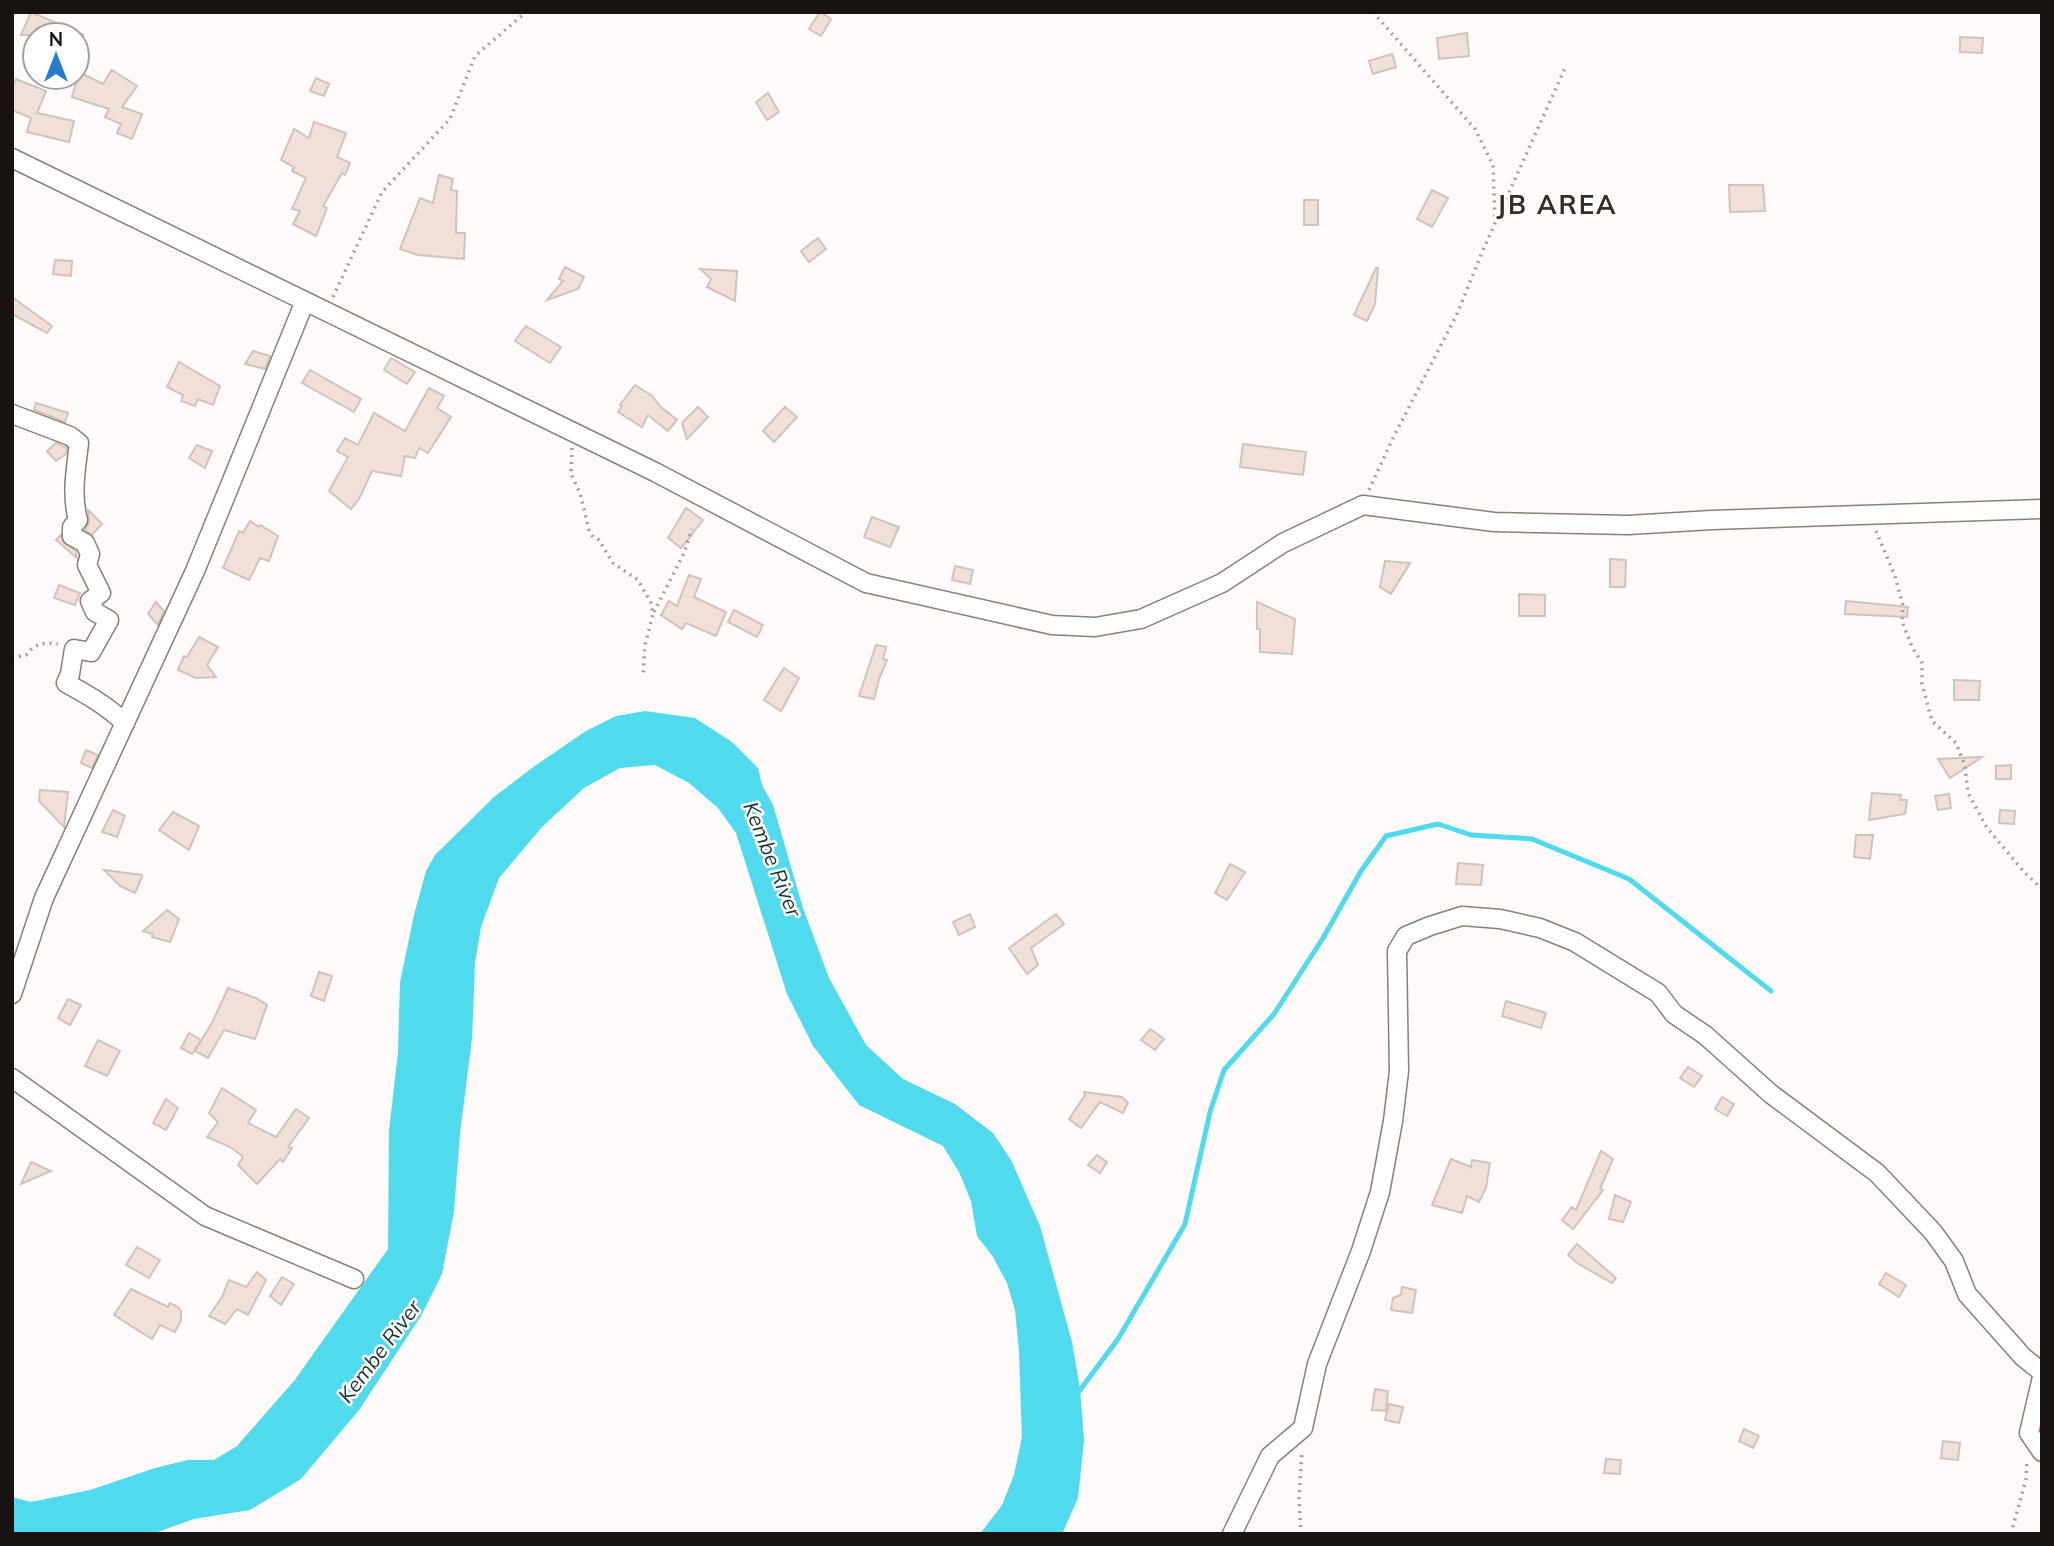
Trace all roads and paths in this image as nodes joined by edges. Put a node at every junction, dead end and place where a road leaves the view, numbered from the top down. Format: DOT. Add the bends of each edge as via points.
graph roads {
  1 [pos="526,12"];
  2 [pos="1373,12"];
  3 [pos="1566,66"];
  4 [pos="12,158"];
  5 [pos="1495,222"];
  6 [pos="305,302"];
  7 [pos="327,312"];
  8 [pos="12,414"];
  9 [pos="573,432"];
  10 [pos="1363,505"];
  11 [pos="2042,509"];
  12 [pos="1867,514"];
  13 [pos="692,529"];
  14 [pos="653,614"];
  15 [pos="74,649"];
  16 [pos="12,658"];
  17 [pos="643,677"];
  18 [pos="125,723"];
  19 [pos="2042,889"];
  20 [pos="12,994"];
  21 [pos="12,1078"];
  22 [pos="354,1279"];
  23 [pos="2042,1374"];
  24 [pos="1303,1428"];
  25 [pos="2035,1435"];
  26 [pos="2042,1452"];
  27 [pos="1232,1534"];
  28 [pos="1301,1534"];
  29 [pos="2011,1534"];
  1 -- 7 [label="path" via="475,56 450,119 382,192"];
  2 -- 5 [label="path" via="1475,129 1493,165"];
  3 -- 5 [label="path"];
  4 -- 6 [label="street"];
  5 -- 10 [label="path" via="1457,314"];
  6 -- 7 [label="street"];
  6 -- 18 [label="street" via="200,558"];
  7 -- 9 [label="street"];
  8 -- 15 [label="street" via="79,443 78,520 72,536 85,542 90,554 87,565 101,593 90,601 95,612 109,620 91,652"];
  9 -- 10 [label="street" via="866,583 1052,625 1095,627 1141,619 1222,583 1283,542"];
  9 -- 14 [label="path" via="571,474 589,530 613,563 638,580"];
  10 -- 12 [label="street" via="1494,522 1628,525"];
  11 -- 12 [label="street"];
  12 -- 19 [label="path" via="1895,576 1902,621 1922,663 1922,684 1932,722 1956,743 1968,793 1987,828"];
  13 -- 14 [label="path"];
  14 -- 17 [label="path"];
  15 -- 16 [label="path" via="39,643 26,655"];
  15 -- 18 [label="street" via="66,683 105,704"];
  18 -- 20 [label="street" via="44,898"];
  21 -- 22 [label="street" via="205,1216"];
  23 -- 24 [label="street" via="1967,1294 1954,1261 1933,1232 1877,1172 1674,1014 1658,993 1576,942 1500,919 1462,916 1406,936 1397,951 1399,1071 1380,1192 1317,1364"];
  23 -- 25 [label="street"];
  24 -- 27 [label="street" via="1270,1456"];
  24 -- 28 [label="path"];
  25 -- 26 [label="street"];
  25 -- 29 [label="path"];
}
